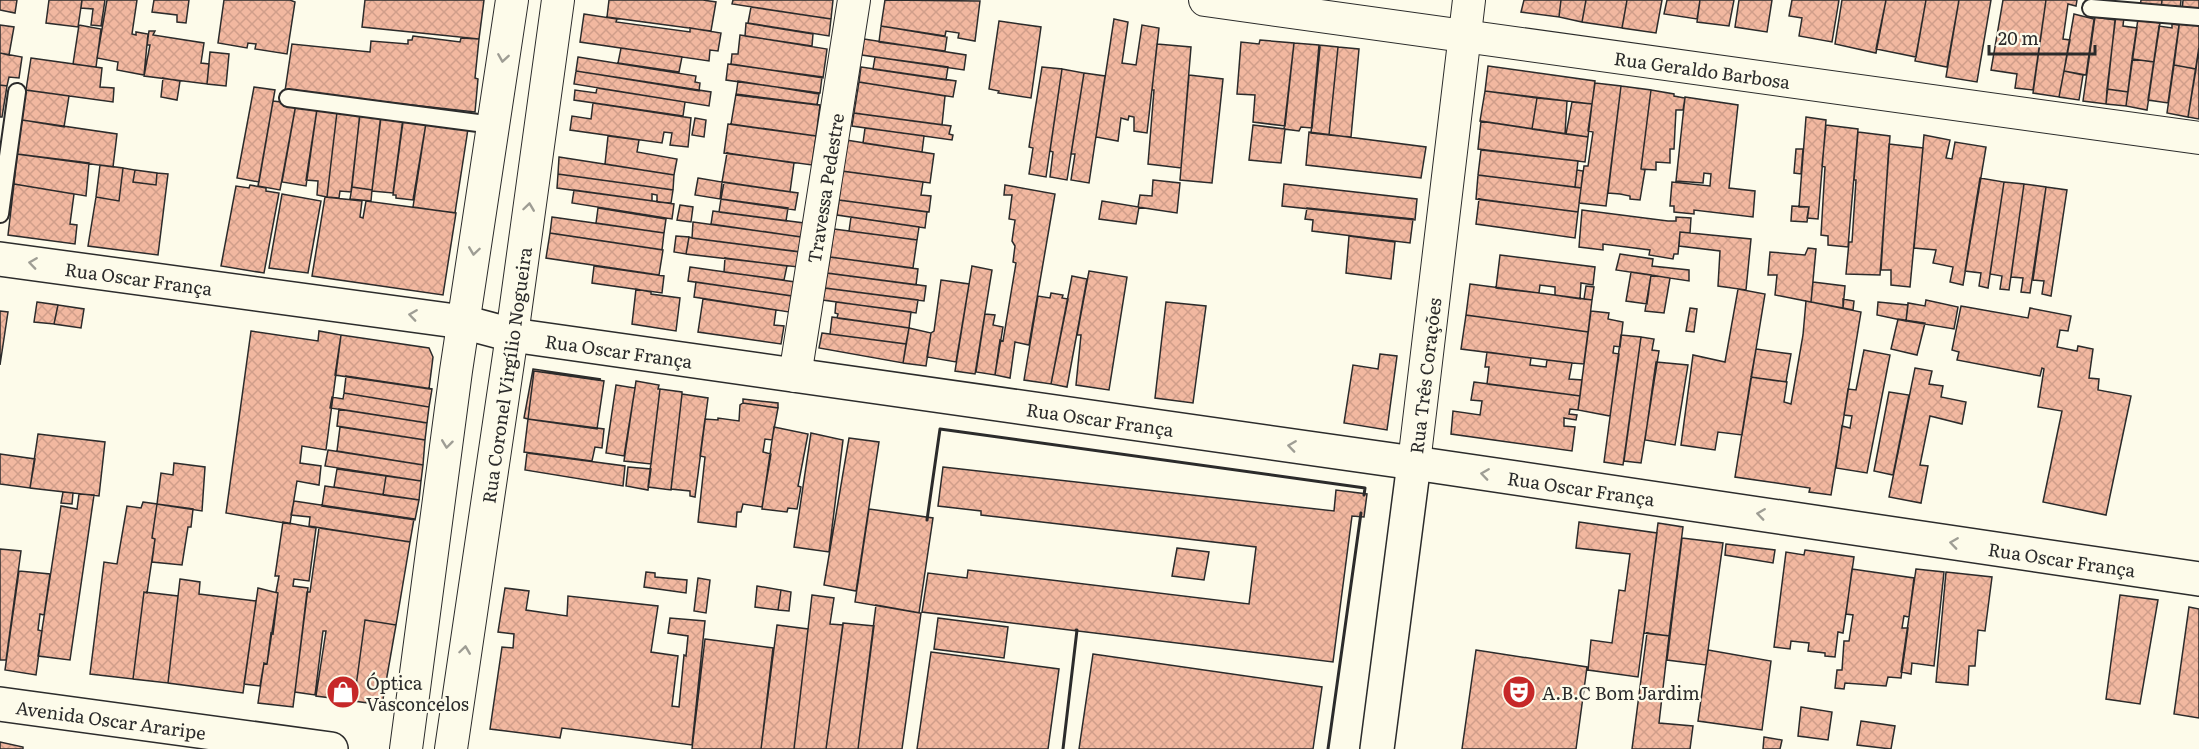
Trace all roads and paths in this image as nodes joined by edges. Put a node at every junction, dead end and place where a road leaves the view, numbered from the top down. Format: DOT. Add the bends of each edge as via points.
graph roads {
  1 [pos="512,0"];
  2 [pos="558,0"];
  3 [pos="854,0"];
  4 [pos="1205,0"];
  5 [pos="1469,0"];
  6 [pos="2091,8"];
  7 [pos="2199,17"];
  8 [pos="1464,35"];
  9 [pos="17,92"];
  10 [pos="288,98"];
  11 [pos="493,125"];
  12 [pos="2199,138"];
  13 [pos="0,214"];
  14 [pos="0,259"];
  15 [pos="463,322"];
  16 [pos="512,336"];
  17 [pos="795,376"];
  18 [pos="1414,463"];
  19 [pos="2199,579"];
  20 [pos="0,704"];
  21 [pos="331,749"];
  22 [pos="406,749"];
  23 [pos="451,749"];
  24 [pos="1377,749"];
  1 -- 11 [label="street, one-way"];
  16 -- 2 [label="street, Rua Coronel Virgílio Nogueira, one-way"];
  3 -- 17 [label="street, Travessa Pedestre"];
  4 -- 8 [label="street, Rua Geraldo Barbosa"];
  5 -- 8 [label="street, Rua Três Corações"];
  6 -- 7 [label="lane"];
  8 -- 12 [label="street, Rua Geraldo Barbosa"];
  8 -- 18 [label="street, Rua Três Corações"];
  9 -- 13 [label="lane"];
  10 -- 11 [label="lane"];
  11 -- 15 [label="street, one-way"];
  15 -- 14 [label="street, Rua Oscar França, one-way"];
  15 -- 16 [label="street, Rua Oscar França"];
  15 -- 22 [label="street, one-way"];
  16 -- 17 [label="street, Rua Oscar França"];
  23 -- 16 [label="street, Rua Coronel Virgílio Nogueira, one-way"];
  18 -- 17 [label="street, Rua Oscar França, one-way"];
  19 -- 18 [label="street, Rua Oscar França, one-way"];
  18 -- 24 [label="street, Rua Três Corações"];
  20 -- 21 [label="street, Avenida Oscar Araripe"];
}
